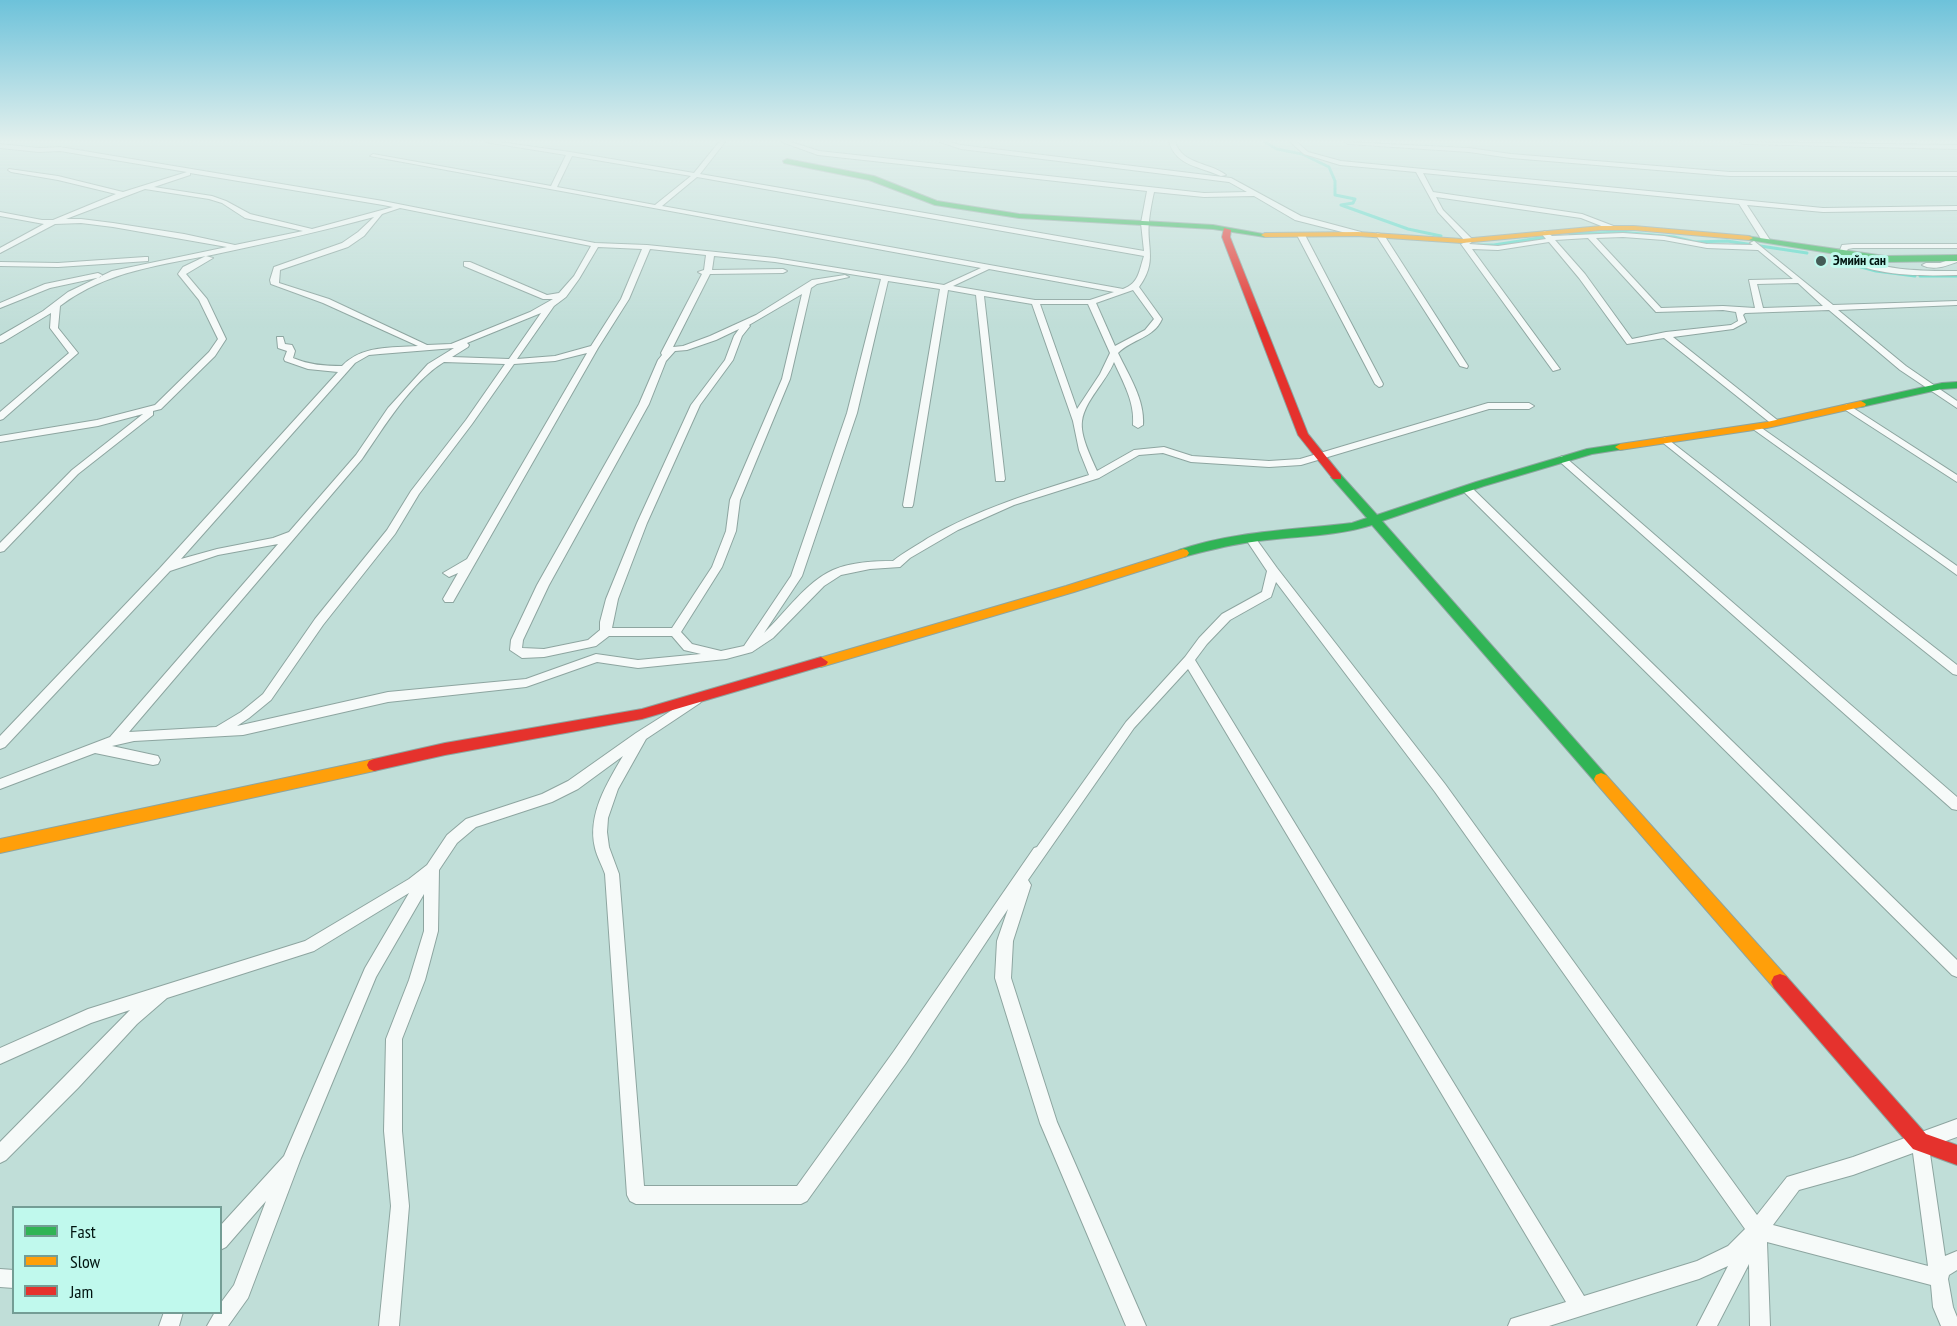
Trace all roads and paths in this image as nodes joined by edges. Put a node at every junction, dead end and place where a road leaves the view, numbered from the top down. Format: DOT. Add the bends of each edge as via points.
graph roads {
  1 [pos="1742,203"];
  2 [pos="98,204"];
  3 [pos="227,204"];
  4 [pos="381,204"];
  5 [pos="640,204"];
  6 [pos="661,204"];
  7 [pos="858,204"];
  8 [pos="941,204"];
  9 [pos="1148,204"];
  10 [pos="1271,204"];
  11 [pos="1436,204"];
  12 [pos="1498,204"];
  13 [pos="1752,204"];
  14 [pos="657,207"];
  15 [pos="404,208"];
  16 [pos="1957,208"];
  17 [pos="382,212"];
  18 [pos="0,214"];
  19 [pos="53,222"];
  20 [pos="1145,223"];
  21 [pos="1612,227"];
  22 [pos="1227,230"];
  23 [pos="313,231"];
  24 [pos="1358,234"];
  25 [pos="1301,235"];
  26 [pos="1380,235"];
  27 [pos="1548,236"];
  28 [pos="1590,236"];
  29 [pos="259,242"];
  30 [pos="1466,243"];
  31 [pos="1763,244"];
  32 [pos="595,245"];
  33 [pos="235,246"];
  34 [pos="1957,246"];
  35 [pos="647,247"];
  36 [pos="0,251"];
  37 [pos="1839,251"];
  38 [pos="1957,253"];
  39 [pos="710,254"];
  40 [pos="1148,254"];
  41 [pos="1867,255"];
  42 [pos="1957,258"];
  43 [pos="0,264"];
  44 [pos="467,264"];
  45 [pos="988,267"];
  46 [pos="129,269"];
  47 [pos="783,271"];
  48 [pos="704,272"];
  49 [pos="1957,273"];
  50 [pos="867,276"];
  51 [pos="885,279"];
  52 [pos="1797,281"];
  53 [pos="807,288"];
  54 [pos="944,288"];
  55 [pos="1131,289"];
  56 [pos="980,294"];
  57 [pos="564,295"];
  58 [pos="1035,302"];
  59 [pos="1091,302"];
  60 [pos="1957,303"];
  61 [pos="551,304"];
  62 [pos="0,306"];
  63 [pos="56,306"];
  64 [pos="1830,308"];
  65 [pos="1760,310"];
  66 [pos="1743,311"];
  67 [pos="759,317"];
  68 [pos="487,331"];
  69 [pos="1666,334"];
  70 [pos="280,339"];
  71 [pos="0,340"];
  72 [pos="431,348"];
  73 [pos="594,348"];
  74 [pos="1114,352"];
  75 [pos="445,357"];
  76 [pos="662,360"];
  77 [pos="510,363"];
  78 [pos="1464,366"];
  79 [pos="344,369"];
  80 [pos="1556,369"];
  81 [pos="1379,384"];
  82 [pos="1957,385"];
  83 [pos="1932,389"];
  84 [pos="1957,405"];
  85 [pos="1529,406"];
  86 [pos="158,407"];
  87 [pos="1847,407"];
  88 [pos="0,417"];
  89 [pos="1077,421"];
  90 [pos="1776,423"];
  91 [pos="1138,425"];
  92 [pos="1756,427"];
  93 [pos="0,439"];
  94 [pos="1665,440"];
  95 [pos="1319,457"];
  96 [pos="1562,459"];
  97 [pos="1095,476"];
  98 [pos="1000,479"];
  99 [pos="1957,479"];
  100 [pos="1467,489"];
  101 [pos="908,505"];
  102 [pos="1374,520"];
  103 [pos="291,534"];
  104 [pos="1250,538"];
  105 [pos="0,549"];
  106 [pos="471,561"];
  107 [pos="164,571"];
  108 [pos="1273,571"];
  109 [pos="1957,571"];
  110 [pos="449,573"];
  111 [pos="449,599"];
  112 [pos="606,632"];
  113 [pos="675,632"];
  114 [pos="747,649"];
  115 [pos="726,655"];
  116 [pos="1190,660"];
  117 [pos="1957,671"];
  118 [pos="702,697"];
  119 [pos="218,731"];
  120 [pos="641,736"];
  121 [pos="115,740"];
  122 [pos="0,744"];
  123 [pos="95,748"];
  124 [pos="153,760"];
  125 [pos="0,784"];
  126 [pos="1957,805"];
  127 [pos="0,846"];
  128 [pos="1039,852"];
  129 [pos="432,869"];
  130 [pos="1957,970"];
  131 [pos="206,978"];
  132 [pos="0,1056"];
  133 [pos="1957,1128"];
  134 [pos="1920,1142"];
  135 [pos="0,1154"];
  136 [pos="1957,1155"];
  137 [pos="292,1157"];
  138 [pos="1757,1230"];
  139 [pos="222,1239"];
  140 [pos="1957,1260"];
  141 [pos="1939,1278"];
  142 [pos="1580,1307"];
  143 [pos="1943,1307"];
  144 [pos="1957,1323"];
  145 [pos="217,1326"];
  146 [pos="389,1326"];
  147 [pos="1136,1326"];
  148 [pos="1518,1326"];
  149 [pos="1707,1326"];
  150 [pos="1760,1326"];
  151 [pos="1951,1326"];
  1 -- 31 [label="street"];
  2 -- 19 [label="street"];
  3 -- 23 [label="street" via="248,216"];
  4 -- 15 [label="street"];
  5 -- 14 [label="street"];
  6 -- 14 [label="street"];
  7 -- 40 [label="street"];
  8 -- 20 [label="street" via="1019,216"];
  9 -- 20 [label="street"];
  10 -- 24 [label="street" via="1298,218"];
  11 -- 30 [label="street"];
  12 -- 21 [label="street" via="1582,216"];
  13 -- 16 [label="street" via="1823,210"];
  14 -- 45 [label="street"];
  15 -- 17 [label="street"];
  15 -- 32 [label="street"];
  17 -- 23 [label="street"];
  17 -- 72 [label="street" via="345,244 277,269 274,280"];
  18 -- 19 [label="street"];
  19 -- 33 [label="street" via="113,225"];
  19 -- 36 [label="street"];
  20 -- 22 [label="street"];
  20 -- 40 [label="street"];
  21 -- 27 [label="street"];
  21 -- 31 [label="street" via="1747,238"];
  22 -- 25 [label="street"];
  22 -- 95 [label="street" via="1226,237 1303,435"];
  23 -- 29 [label="street"];
  24 -- 25 [label="street"];
  24 -- 26 [label="street"];
  25 -- 81 [label="street"];
  26 -- 30 [label="street"];
  26 -- 78 [label="street"];
  27 -- 28 [label="street"];
  27 -- 30 [label="street"];
  27 -- 69 [label="street" via="1630,342"];
  28 -- 31 [label="street" via="1664,238 1698,245"];
  28 -- 66 [label="street" via="1659,310"];
  29 -- 33 [label="street"];
  29 -- 86 [label="street" via="195,264 182,274 203,299 222,339"];
  30 -- 80 [label="street"];
  31 -- 37 [label="street"];
  31 -- 52 [label="street"];
  32 -- 35 [label="street"];
  32 -- 57 [label="street"];
  33 -- 43 [label="street" via="139,260"];
  33 -- 46 [label="street"];
  34 -- 37 [label="street" via="1853,246"];
  35 -- 39 [label="street"];
  35 -- 73 [label="street" via="625,299"];
  37 -- 41 [label="street"];
  37 -- 49 [label="street" via="1881,270"];
  38 -- 41 [label="street"];
  39 -- 48 [label="street"];
  39 -- 50 [label="street" via="775,260"];
  40 -- 55 [label="street" via="1140,280"];
  41 -- 42 [label="street" via="1885,259"];
  44 -- 57 [label="street" via="546,297"];
  45 -- 54 [label="street"];
  45 -- 55 [label="street"];
  46 -- 62 [label="street" via="48,286"];
  46 -- 63 [label="street" via="95,281"];
  47 -- 48 [label="street"];
  48 -- 76 [label="street"];
  50 -- 51 [label="street"];
  50 -- 53 [label="street" via="828,278"];
  51 -- 54 [label="street"];
  51 -- 114 [label="street" via="852,413 796,576"];
  52 -- 64 [label="street"];
  52 -- 65 [label="street" via="1752,282"];
  53 -- 67 [label="street"];
  53 -- 113 [label="street" via="786,379 735,500 731,531 717,567"];
  54 -- 56 [label="street"];
  54 -- 101 [label="street"];
  55 -- 59 [label="street"];
  55 -- 74 [label="street" via="1158,319 1156,325"];
  56 -- 58 [label="street"];
  56 -- 98 [label="street"];
  57 -- 61 [label="street"];
  58 -- 59 [label="street"];
  58 -- 89 [label="street"];
  59 -- 74 [label="street"];
  60 -- 64 [label="street"];
  61 -- 68 [label="street"];
  61 -- 77 [label="street"];
  63 -- 71 [label="street"];
  63 -- 88 [label="street" via="54,328 74,353"];
  64 -- 65 [label="street"];
  64 -- 83 [label="street"];
  65 -- 66 [label="street"];
  66 -- 69 [label="street" via="1739,314 1742,322 1733,327"];
  67 -- 76 [label="street" via="713,338 673,349"];
  67 -- 112 [label="street" via="738,336 729,360 696,405 622,571"];
  68 -- 72 [label="street" via="452,346"];
  68 -- 75 [label="street"];
  69 -- 90 [label="street"];
  70 -- 79 [label="street" via="281,346 291,351 288,358 296,363"];
  72 -- 75 [label="street"];
  72 -- 79 [label="street" via="367,353"];
  73 -- 77 [label="street" via="570,356"];
  73 -- 106 [label="street"];
  74 -- 89 [label="street"];
  74 -- 91 [label="street" via="1139,413"];
  75 -- 77 [label="street"];
  75 -- 103 [label="street" via="392,410 359,457"];
  76 -- 112 [label="street" via="644,404 543,585 516,650 522,654 544,653 592,642"];
  77 -- 119 [label="street" via="391,532 319,622 267,697"];
  79 -- 107 [label="street"];
  82 -- 83 [label="street"];
  83 -- 84 [label="street"];
  83 -- 87 [label="street"];
  85 -- 95 [label="street" via="1488,406"];
  86 -- 93 [label="street" via="107,422"];
  86 -- 105 [label="street" via="75,472"];
  87 -- 90 [label="street"];
  87 -- 99 [label="street"];
  89 -- 97 [label="street" via="1084,453"];
  90 -- 92 [label="street"];
  92 -- 94 [label="street"];
  92 -- 109 [label="street"];
  94 -- 96 [label="street"];
  94 -- 117 [label="street"];
  95 -- 97 [label="street" via="1269,464 1191,459 1153,449 1137,452"];
  95 -- 102 [label="street" via="1366,506"];
  96 -- 100 [label="street"];
  96 -- 126 [label="street"];
  97 -- 114 [label="street" via="1010,503 954,528 896,565 870,565 838,572 820,583 764,639"];
  100 -- 102 [label="street"];
  100 -- 130 [label="street"];
  102 -- 104 [label="street" via="1353,527"];
  102 -- 134 [label="street"];
  103 -- 107 [label="street" via="276,541 188,560"];
  103 -- 121 [label="street"];
  104 -- 108 [label="street"];
  104 -- 118 [label="street" via="1203,546"];
  106 -- 110 [label="street"];
  106 -- 111 [label="street"];
  107 -- 122 [label="street"];
  108 -- 116 [label="street" via="1268,594 1226,617"];
  108 -- 138 [label="street" via="1440,788"];
  112 -- 113 [label="street"];
  113 -- 115 [label="street" via="688,646"];
  114 -- 115 [label="street"];
  115 -- 119 [label="street" via="638,664 596,658 526,683 388,696 243,730"];
  116 -- 128 [label="street" via="1130,725"];
  116 -- 142 [label="street"];
  118 -- 120 [label="street"];
  118 -- 127 [label="street" via="633,717 445,749"];
  119 -- 121 [label="street"];
  120 -- 128 [label="street" via="602,813 602,845 612,874 636,1195 801,1195"];
  120 -- 129 [label="street" via="573,785 547,798 471,823 452,839"];
  121 -- 123 [label="street"];
  123 -- 124 [label="street"];
  123 -- 125 [label="street"];
  128 -- 147 [label="street" via="1019,894 1005,941 1003,978 1049,1124"];
  129 -- 131 [label="street" via="309,946"];
  129 -- 137 [label="street" via="370,973"];
  129 -- 146 [label="street" via="430,932 394,1039 393,1131 400,1206"];
  131 -- 132 [label="street" via="88,1016"];
  131 -- 135 [label="street" via="161,996 131,1018"];
  133 -- 134 [label="street"];
  134 -- 136 [label="street"];
  134 -- 138 [label="street" via="1793,1183"];
  134 -- 141 [label="street"];
  137 -- 139 [label="street"];
  137 -- 145 [label="street" via="241,1291"];
  138 -- 141 [label="street"];
  138 -- 142 [label="street" via="1735,1253 1699,1270"];
  138 -- 149 [label="street"];
  138 -- 150 [label="street"];
  140 -- 141 [label="street" via="1940,1270"];
  141 -- 143 [label="street" via="1937,1286"];
  142 -- 148 [label="street"];
  143 -- 144 [label="street"];
  143 -- 151 [label="street"];
}
